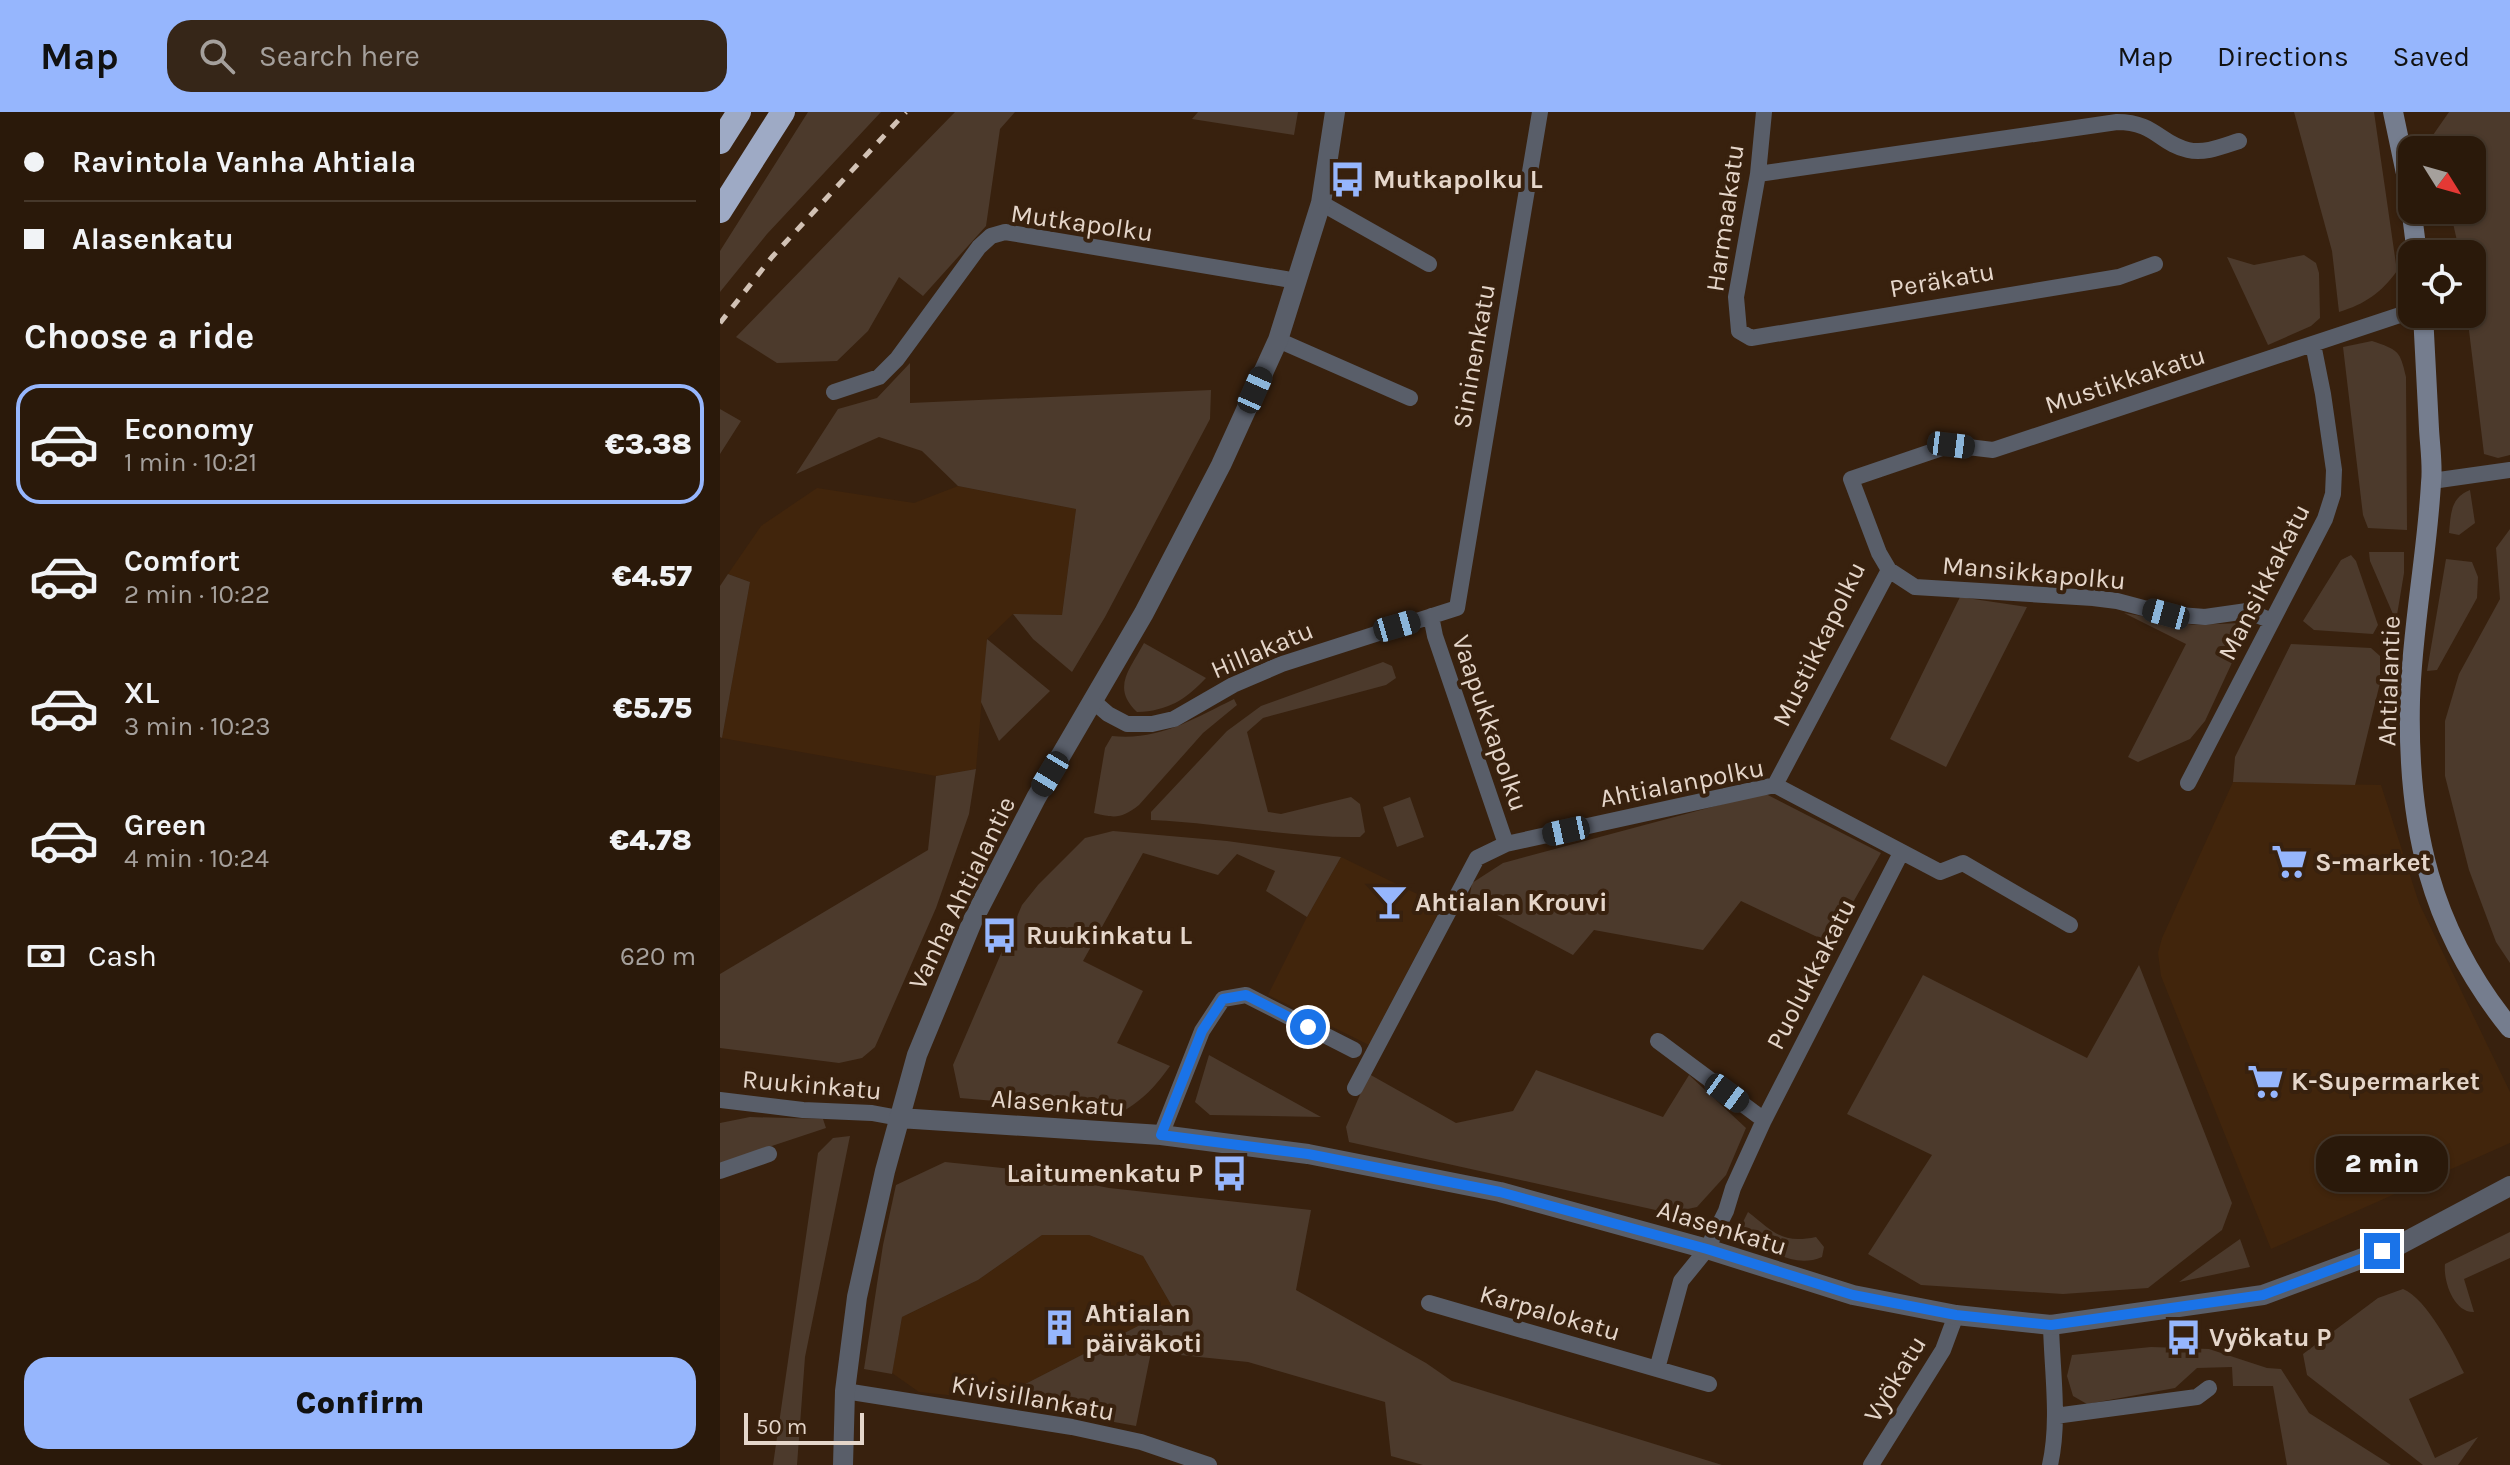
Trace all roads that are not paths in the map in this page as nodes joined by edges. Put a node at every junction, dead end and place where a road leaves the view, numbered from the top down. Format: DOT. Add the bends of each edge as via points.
graph roads {
  1 [pos="739,112"];
  2 [pos="783,112"];
  3 [pos="1335,112"];
  4 [pos="1540,112"];
  5 [pos="1764,112"];
  6 [pos="2393,112"];
  7 [pos="2239,141"];
  8 [pos="720,142"];
  9 [pos="1758,174"];
  10 [pos="1321,203"];
  11 [pos="720,211"];
  12 [pos="2415,240"];
  13 [pos="1429,264"];
  14 [pos="2155,264"];
  15 [pos="1297,281"];
  16 [pos="2398,316"];
  17 [pos="2424,328"];
  18 [pos="1739,331"];
  19 [pos="1278,340"];
  20 [pos="2313,344"];
  21 [pos="834,392"];
  22 [pos="1410,398"];
  23 [pos="2510,470"];
  24 [pos="1851,479"];
  25 [pos="2432,481"];
  26 [pos="1889,570"];
  27 [pos="1457,608"];
  28 [pos="1431,616"];
  29 [pos="2272,621"];
  30 [pos="1093,701"];
  31 [pos="2188,783"];
  32 [pos="1775,785"];
  33 [pos="1506,844"];
  34 [pos="1901,853"];
  35 [pos="2070,925"];
  36 [pos="2510,1028"];
  37 [pos="1658,1041"];
  38 [pos="1354,1050"];
  39 [pos="1355,1088"];
  40 [pos="720,1100"];
  41 [pos="899,1118"];
  42 [pos="1764,1120"];
  43 [pos="1161,1135"];
  44 [pos="769,1154"];
  45 [pos="720,1171"];
  46 [pos="2510,1186"];
  47 [pos="1707,1249"];
  48 [pos="1429,1303"];
  49 [pos="1956,1315"];
  50 [pos="2051,1325"];
  51 [pos="1657,1369"];
  52 [pos="1709,1384"];
  53 [pos="2209,1388"];
  54 [pos="845,1391"];
  55 [pos="2055,1416"];
  56 [pos="843,1465"];
  57 [pos="1209,1465"];
  58 [pos="1871,1465"];
  59 [pos="2050,1465"];
  1 -- 8 [label="highway"];
  2 -- 11 [label="highway"];
  3 -- 10 [label="street, Vanha Ahtialantie"];
  4 -- 27 [label="street, Sininenkatu"];
  5 -- 9 [label="street, Harmaakatu"];
  6 -- 12 [label="main road"];
  7 -- 9 [label="street" via="2187,150 2134,122 2117,122"];
  9 -- 18 [label="street, Harmaakatu" via="1736,297"];
  10 -- 13 [label="street"];
  10 -- 15 [label="street, Vanha Ahtialantie"];
  14 -- 18 [label="street, Peräkatu" via="2119,277 1751,338"];
  15 -- 19 [label="street, Vanha Ahtialantie"];
  15 -- 21 [label="street, Mutkapolku" via="1005,232 979,247 879,377"];
  16 -- 20 [label="street, Mustikkakatu"];
  17 -- 25 [label="main road, Ahtialantie"];
  19 -- 22 [label="street"];
  19 -- 30 [label="street, Vanha Ahtialantie" via="1221,465"];
  20 -- 24 [label="street, Mustikkakatu" via="1993,450 1951,445"];
  20 -- 29 [label="street, Mansikkakatu" via="2334,470 2333,494"];
  23 -- 25 [label="street"];
  24 -- 26 [label="street, Mustikkapolku"];
  25 -- 36 [label="main road, Ahtialantie" via="2410,700 2419,839 2436,902 2463,961"];
  26 -- 29 [label="street, Mansikkapolku" via="1915,587 2093,598 2205,617 2247,611"];
  26 -- 32 [label="street, Mustikkapolku"];
  27 -- 28 [label="street, Hillakatu"];
  28 -- 30 [label="street, Hillakatu" via="1282,664 1174,719 1127,724"];
  28 -- 33 [label="street, Vaapukkapolku"];
  29 -- 31 [label="street, Mansikkakatu"];
  30 -- 41 [label="street, Vanha Ahtialantie" via="972,922 917,1055"];
  32 -- 33 [label="street, Ahtialanpolku"];
  32 -- 34 [label="street, Ahtialanpolku"];
  33 -- 39 [label="street" via="1477,858"];
  34 -- 35 [label="street, Ahtialanpolku" via="1940,872 1963,863"];
  34 -- 42 [label="street, Puolukkakatu"];
  37 -- 42 [label="street"];
  38 -- 43 [label="street" via="1246,995 1223,999 1202,1031"];
  40 -- 41 [label="street, Ruukinkatu"];
  41 -- 43 [label="street, Alasenkatu"];
  41 -- 54 [label="street, Vanha Ahtialantie" via="857,1297"];
  42 -- 47 [label="street, Puolukkakatu"];
  43 -- 47 [label="street, Alasenkatu" via="1308,1154 1500,1192"];
  44 -- 45 [label="street"];
  46 -- 50 [label="street, Alasenkatu" via="2401,1244 2263,1295"];
  47 -- 49 [label="street, Alasenkatu" via="1853,1295"];
  47 -- 51 [label="street" via="1681,1281"];
  48 -- 51 [label="street, Karpalokatu"];
  49 -- 50 [label="street, Alasenkatu"];
  49 -- 58 [label="street, Vyökatu" via="1943,1350"];
  50 -- 55 [label="street"];
  51 -- 52 [label="street, Karpalokatu"];
  53 -- 55 [label="street" via="2197,1397"];
  54 -- 56 [label="street, Vanha Ahtialantie"];
  54 -- 57 [label="street, Kivisillankatu" via="1072,1427"];
  55 -- 59 [label="street"];
}
